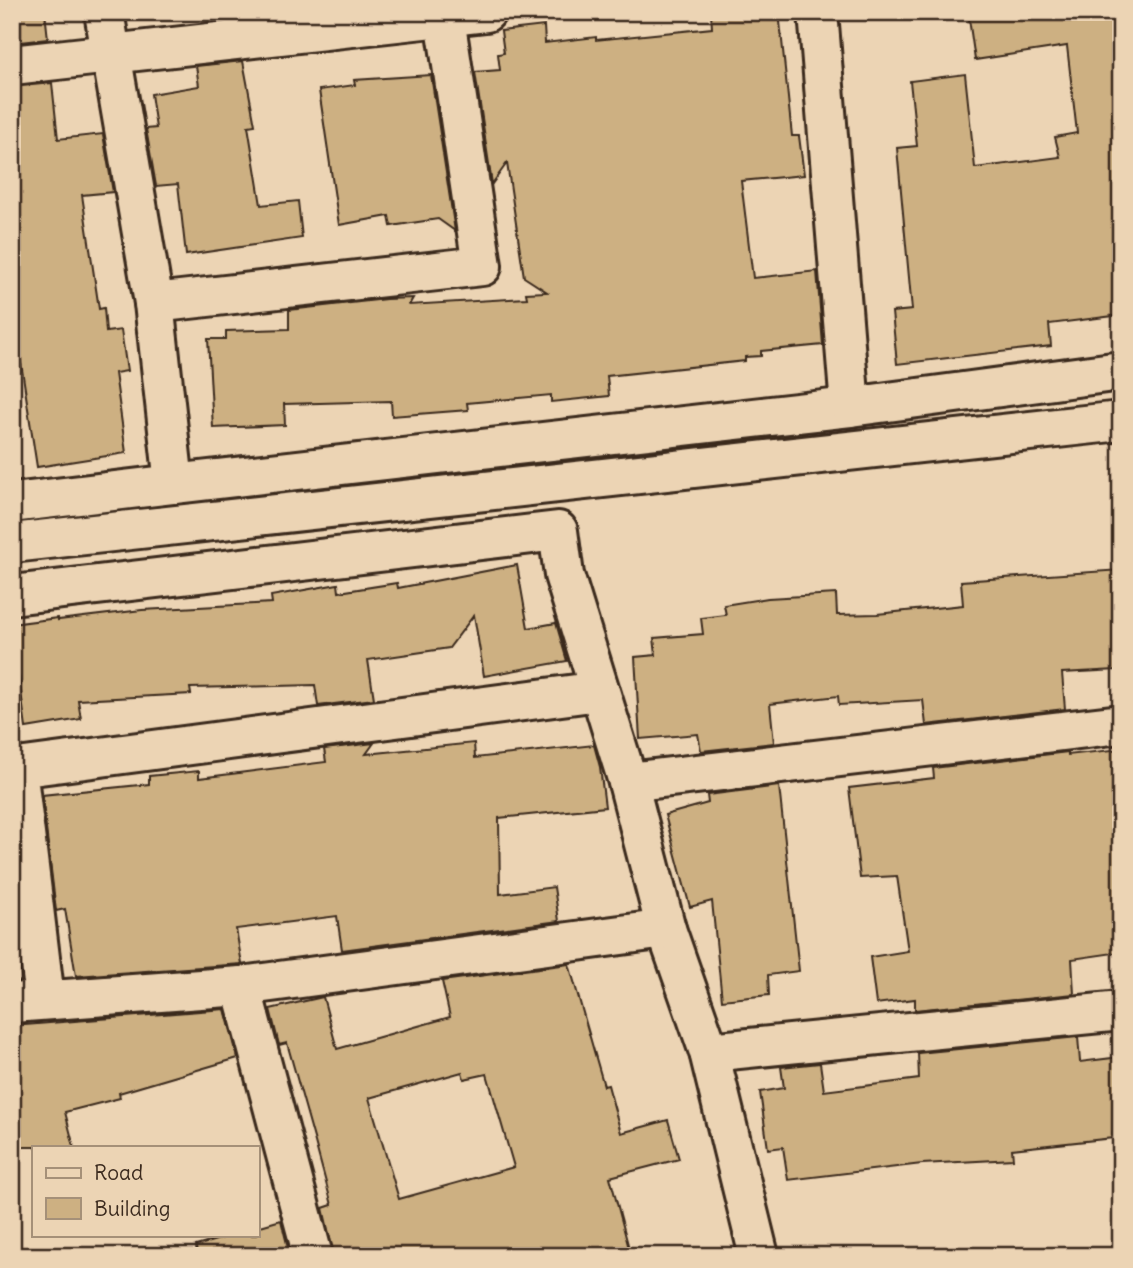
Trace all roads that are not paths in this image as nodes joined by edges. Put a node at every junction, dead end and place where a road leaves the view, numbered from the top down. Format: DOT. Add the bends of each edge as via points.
graph roads {
  1 [pos="104,12"];
  2 [pos="486,12"];
  3 [pos="818,12"];
  4 [pos="445,18"];
  5 [pos="111,54"];
  6 [pos="12,65"];
  7 [pos="154,303"];
  8 [pos="1121,371"];
  9 [pos="850,407"];
  10 [pos="1121,421"];
  11 [pos="174,484"];
  12 [pos="12,503"];
  13 [pos="12,543"];
  14 [pos="12,595"];
  15 [pos="599,691"];
  16 [pos="1121,724"];
  17 [pos="628,782"];
  18 [pos="666,929"];
  19 [pos="241,986"];
  20 [pos="29,1001"];
  21 [pos="1121,1011"];
  22 [pos="709,1052"];
  23 [pos="313,1256"];
  24 [pos="759,1256"];
  1 -- 5 [label="street"];
  2 -- 4 [label="street"];
  3 -- 9 [label="street"];
  4 -- 5 [label="street"];
  4 -- 7 [label="street" via="482,266"];
  5 -- 6 [label="street"];
  5 -- 7 [label="street"];
  7 -- 11 [label="street"];
  8 -- 9 [label="street"];
  9 -- 11 [label="street"];
  10 -- 13 [label="street"];
  11 -- 12 [label="street"];
  14 -- 15 [label="street" via="558,531 564,575"];
  15 -- 17 [label="street"];
  15 -- 20 [label="street" via="17,768"];
  16 -- 17 [label="street"];
  17 -- 18 [label="street"];
  18 -- 19 [label="street"];
  18 -- 22 [label="street"];
  19 -- 20 [label="street"];
  19 -- 23 [label="street"];
  21 -- 22 [label="street"];
  22 -- 24 [label="street"];
}
